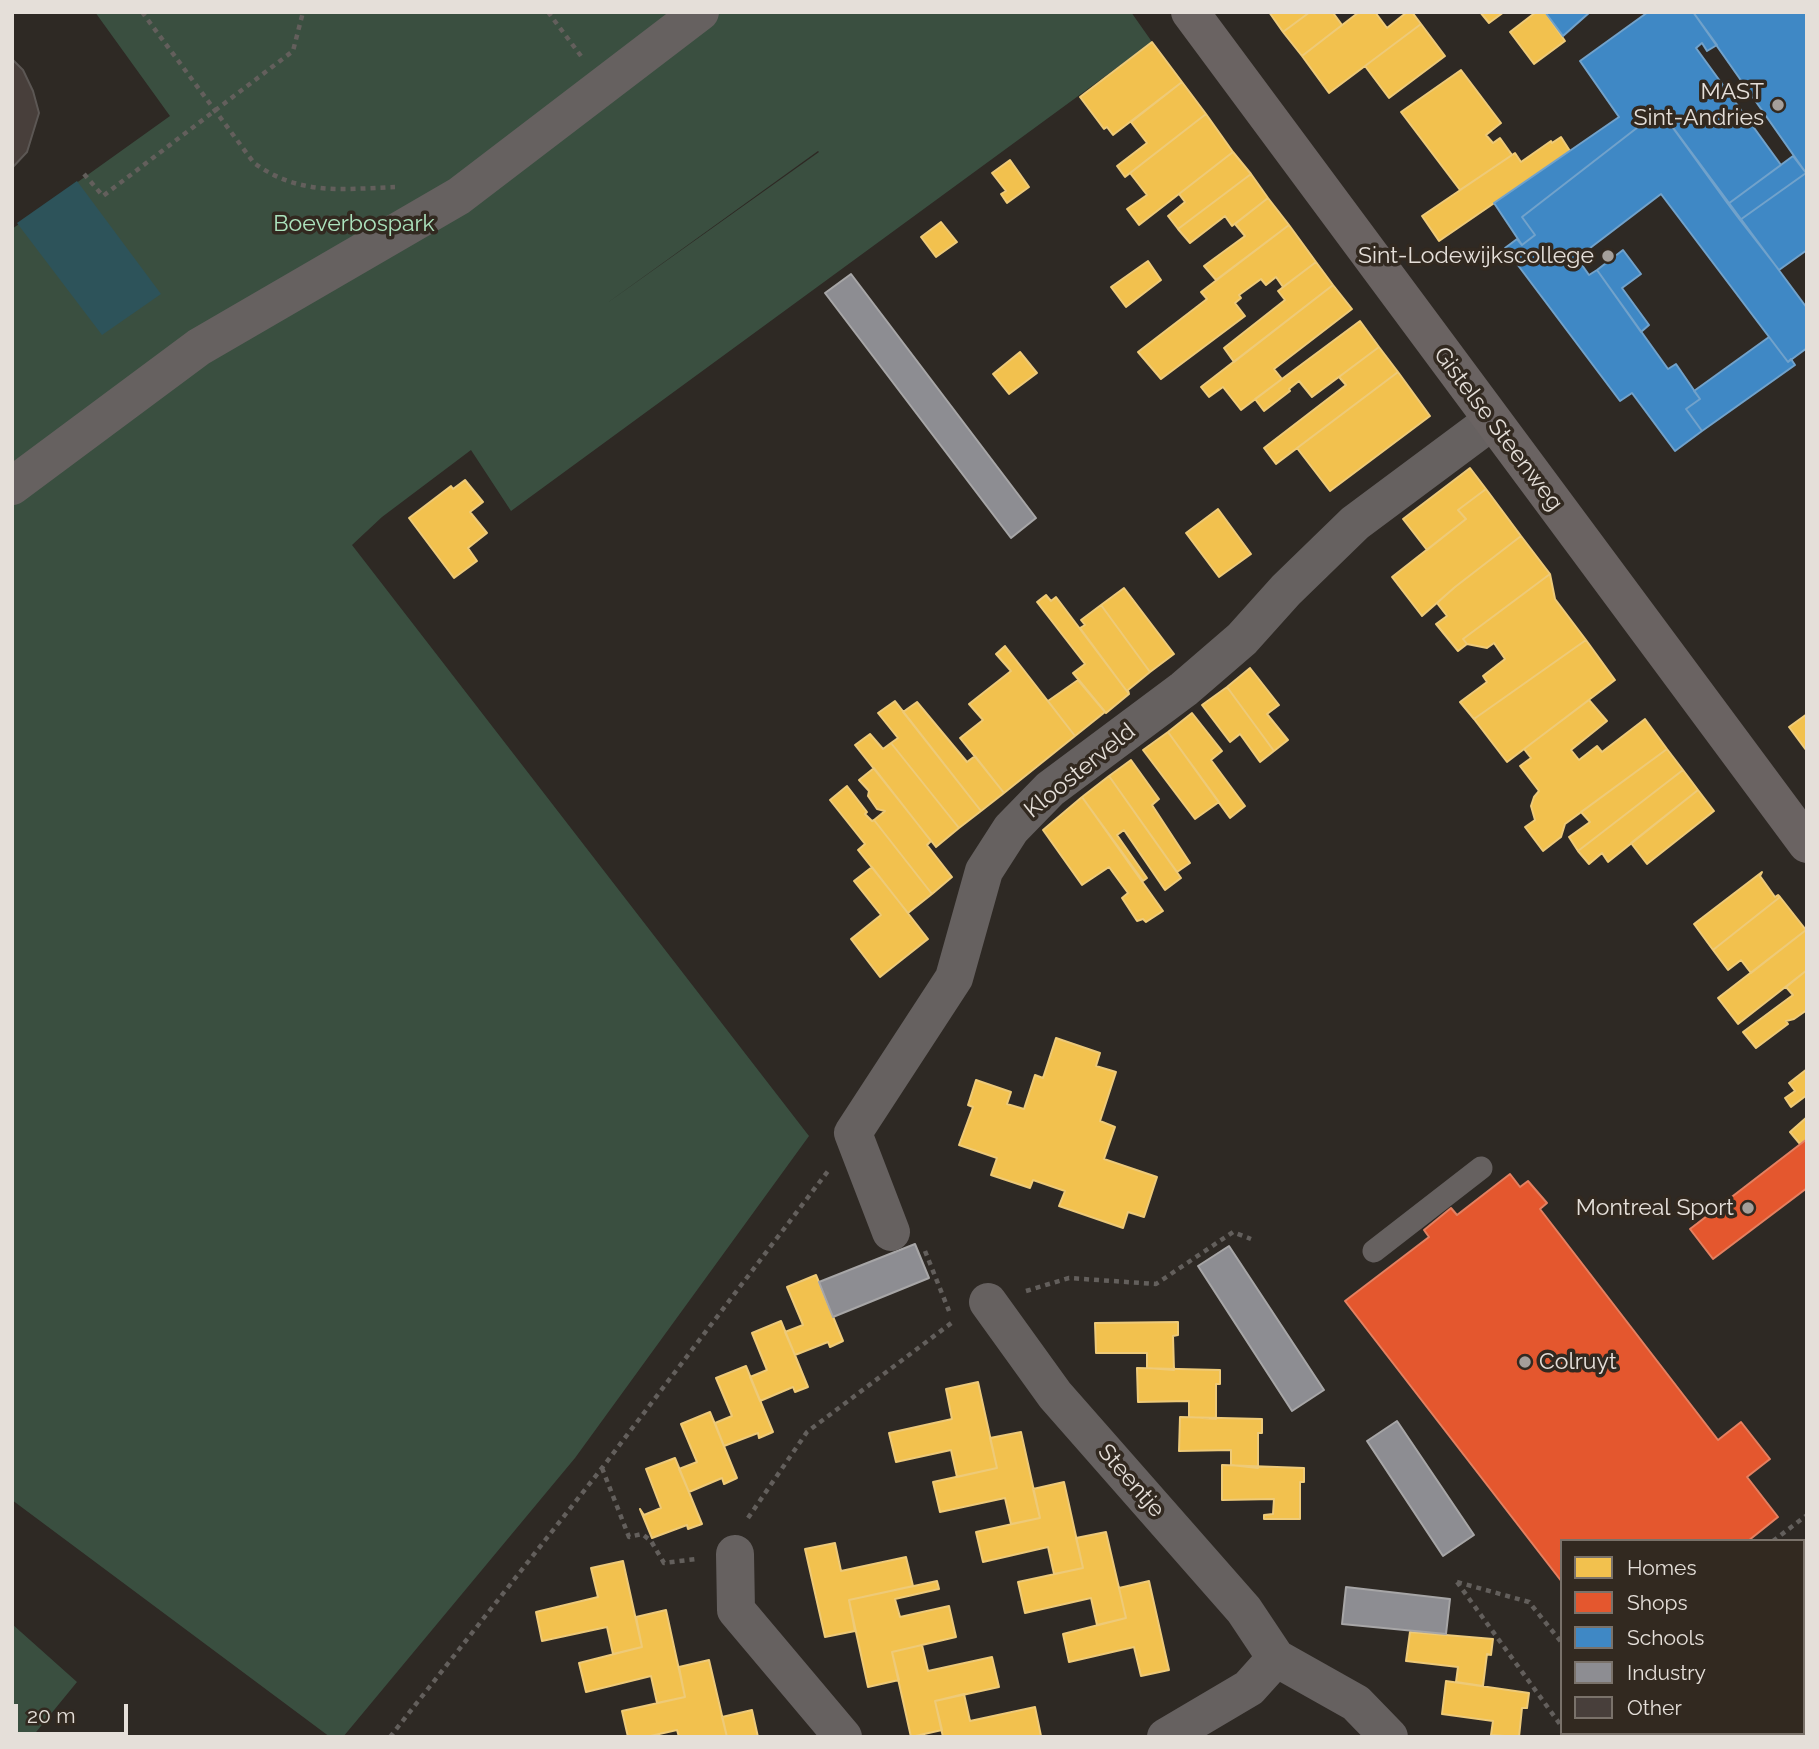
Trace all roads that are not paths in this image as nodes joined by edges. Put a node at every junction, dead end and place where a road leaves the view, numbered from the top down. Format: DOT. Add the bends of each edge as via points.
graph roads {
  1 [pos="700,12"];
  2 [pos="1190,12"];
  3 [pos="1492,421"];
  4 [pos="12,486"];
  5 [pos="1807,844"];
  6 [pos="1481,1168"];
  7 [pos="891,1232"];
  8 [pos="1374,1251"];
  9 [pos="988,1302"];
  10 [pos="735,1554"];
  11 [pos="1276,1658"];
  12 [pos="843,1737"];
  13 [pos="1166,1737"];
  14 [pos="1389,1737"];
  1 -- 4 [label="street" via="459,196 199,347"];
  2 -- 3 [label="main road, Gistelse Steenweg"];
  3 -- 5 [label="main road, Gistelse Steenweg"];
  3 -- 7 [label="street, Kloosterveld" via="1355,523 1242,639 1184,689 1050,789 1011,829 984,871 954,978 853,1133"];
  6 -- 8 [label="lane"];
  9 -- 11 [label="street, Steentje" via="1055,1395 1244,1610"];
  10 -- 12 [label="street" via="736,1610"];
  11 -- 13 [label="street" via="1249,1688"];
  11 -- 14 [label="street, Steentje" via="1356,1703"];
}
